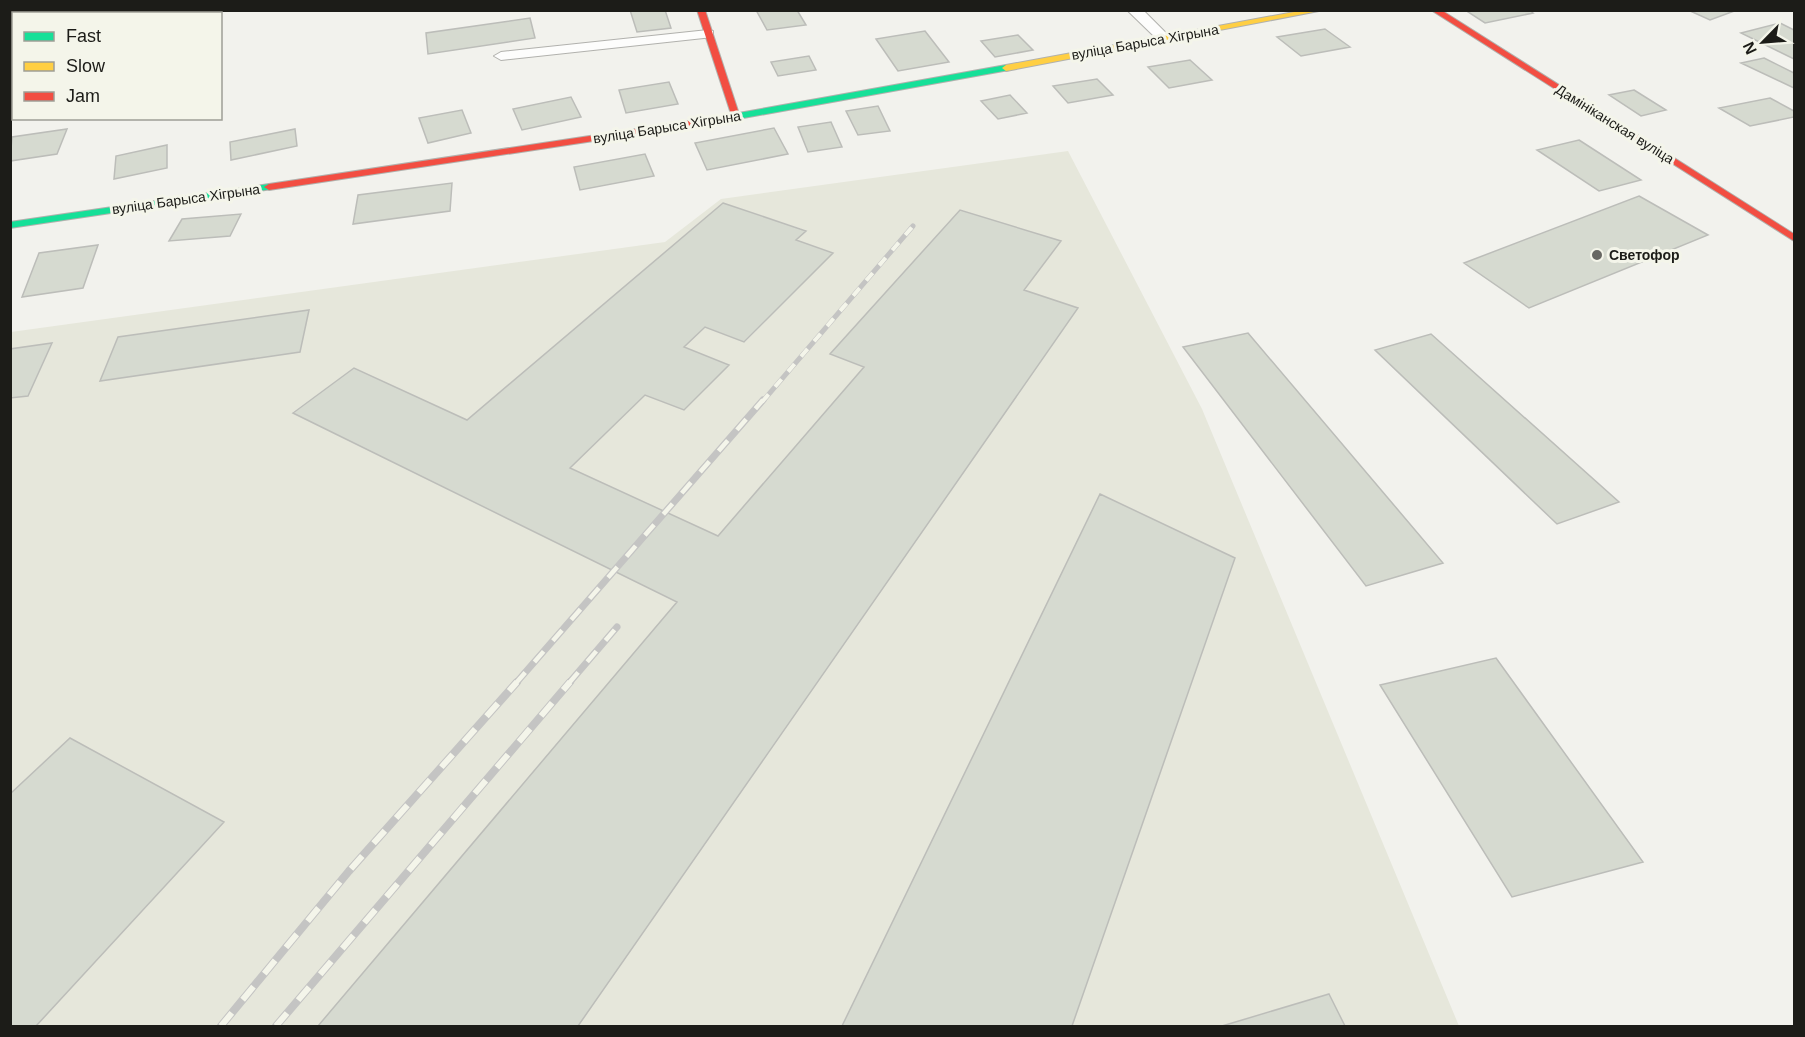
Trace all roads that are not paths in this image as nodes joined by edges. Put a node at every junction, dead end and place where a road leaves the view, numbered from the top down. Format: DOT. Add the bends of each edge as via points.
graph roads {
  1 [pos="701,10"];
  2 [pos="1134,10"];
  3 [pos="1320,10"];
  4 [pos="1435,10"];
  5 [pos="708,34"];
  6 [pos="1165,39"];
  7 [pos="501,56"];
  8 [pos="736,117"];
  9 [pos="10,225"];
  10 [pos="1794,238"];
  1 -- 5 [label="street"];
  2 -- 6 [label="lane"];
  3 -- 6 [label="street, вуліца Барыса Хігрына"];
  4 -- 10 [label="street, Дамініканская вуліца"];
  5 -- 7 [label="lane"];
  5 -- 8 [label="street"];
  6 -- 8 [label="street, вуліца Барыса Хігрына"];
  8 -- 9 [label="street, вуліца Барыса Хігрына"];
}
